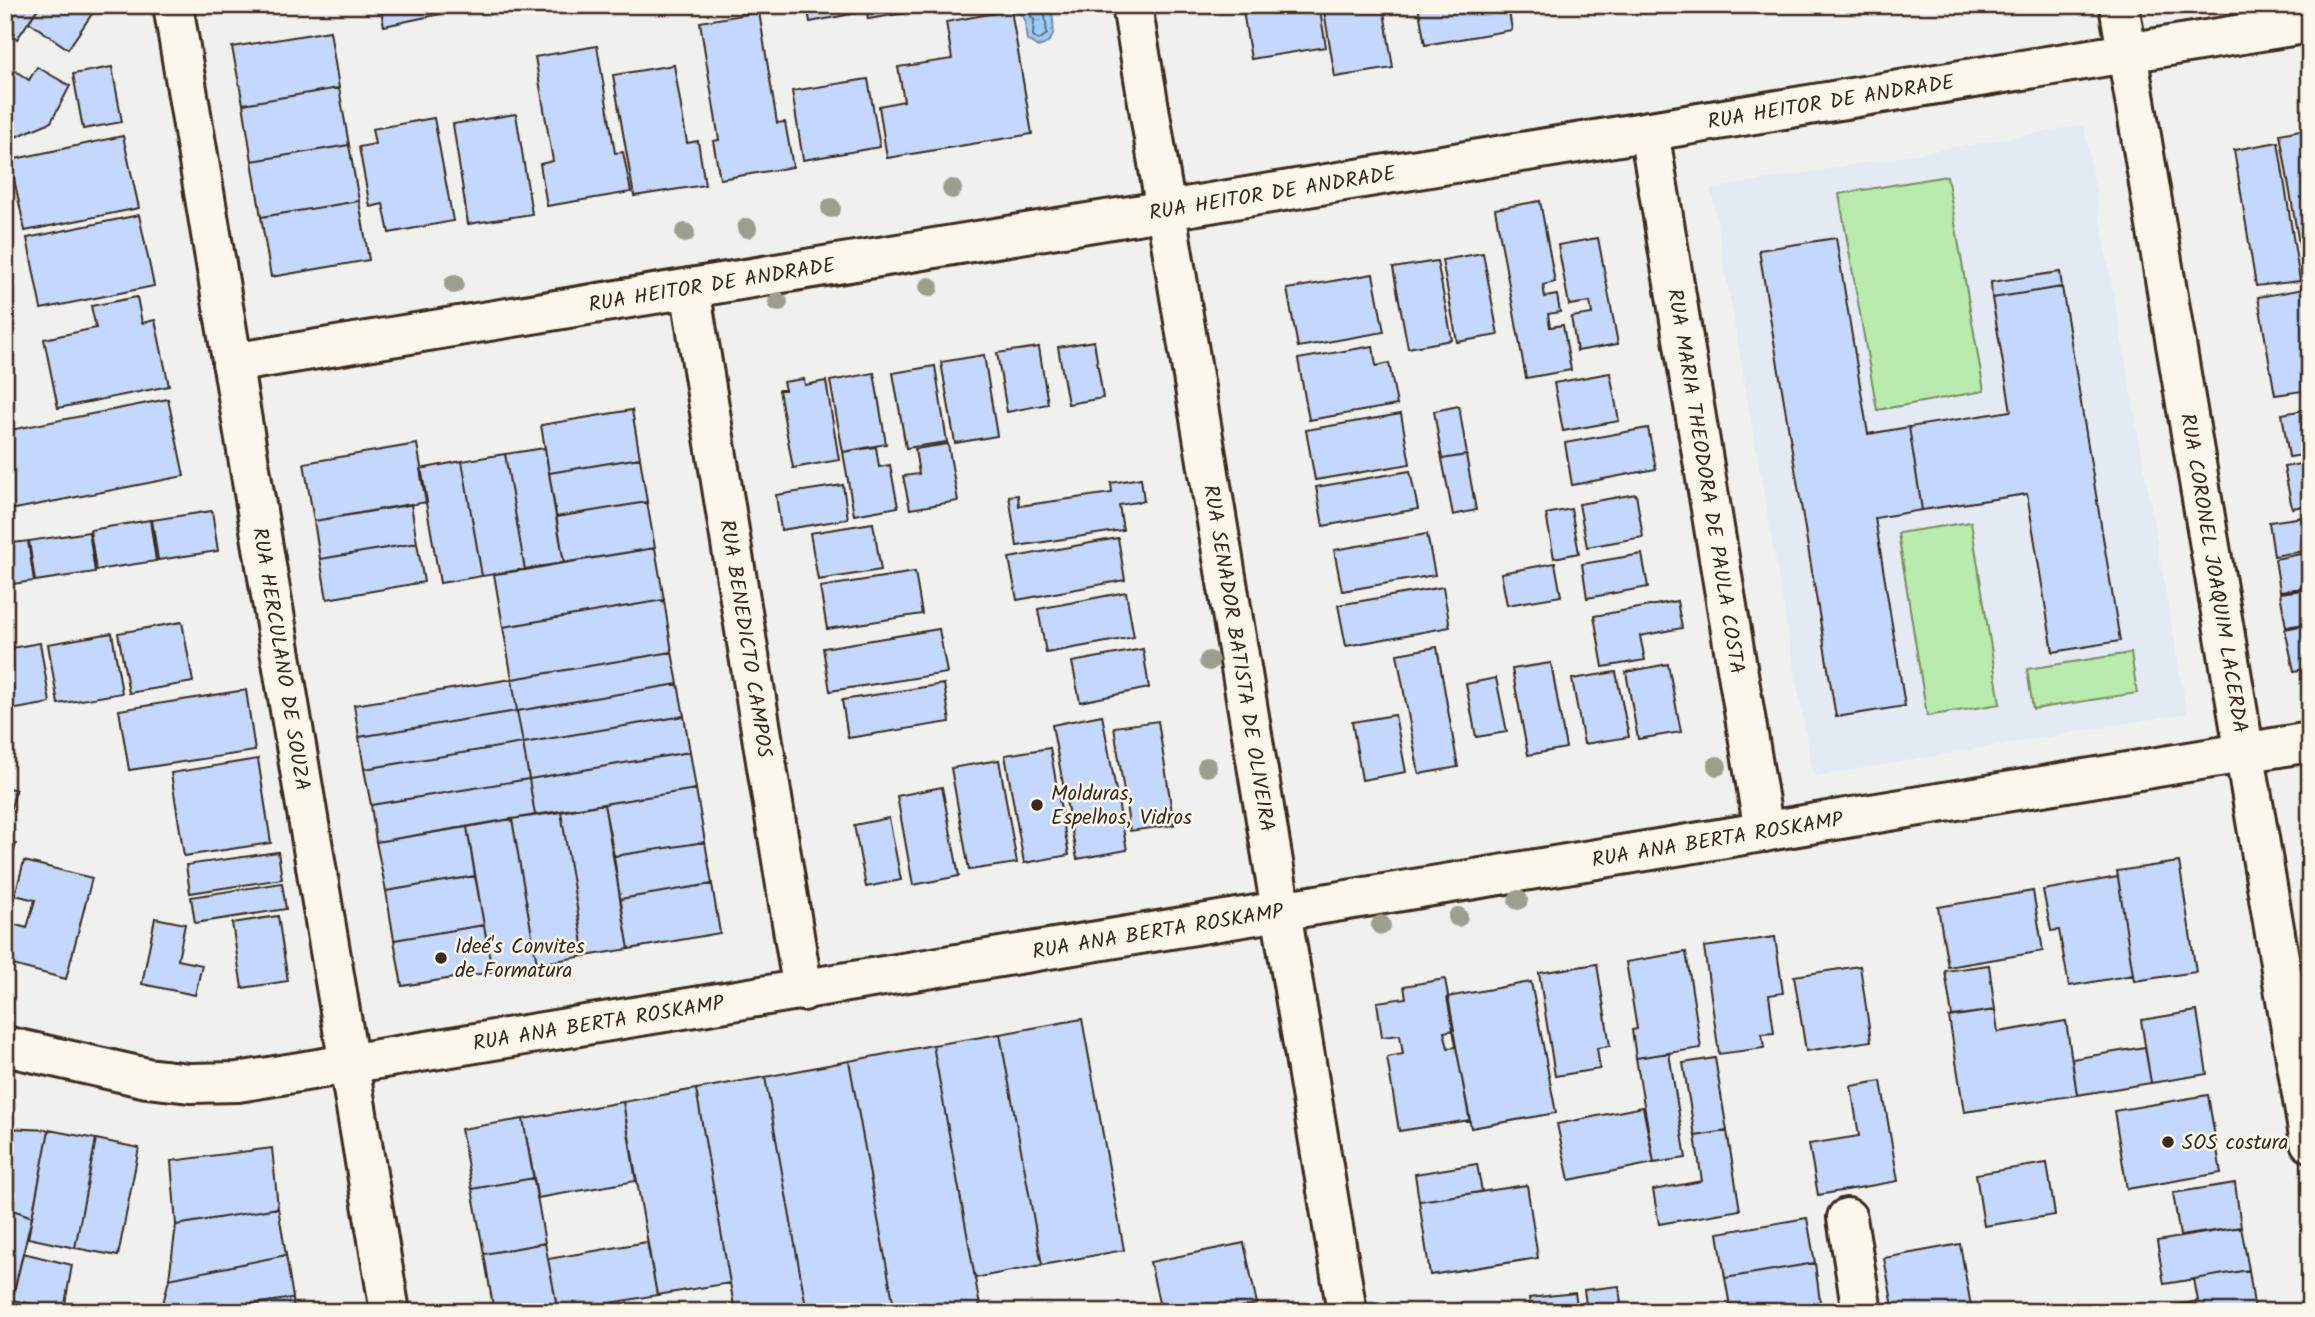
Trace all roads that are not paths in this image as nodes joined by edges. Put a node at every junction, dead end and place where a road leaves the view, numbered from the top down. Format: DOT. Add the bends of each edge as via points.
graph roads {
  1 [pos="173,5"];
  2 [pos="1132,5"];
  3 [pos="2119,5"];
  4 [pos="2310,23"];
  5 [pos="2126,52"];
  6 [pos="1649,131"];
  7 [pos="1166,210"];
  8 [pos="690,288"];
  9 [pos="232,363"];
  10 [pos="2310,742"];
  11 [pos="2244,753"];
  12 [pos="1764,832"];
  13 [pos="1281,912"];
  14 [pos="803,991"];
  15 [pos="5,1046"];
  16 [pos="349,1065"];
  17 [pos="2310,1142"];
  18 [pos="1847,1218"];
  19 [pos="390,1312"];
  20 [pos="1347,1312"];
  21 [pos="1863,1312"];
  1 -- 9 [label="street, RUA HERCULANO DE SOUZA"];
  2 -- 7 [label="street, RUA SENADOR BATISTA DE OLIVEIRA"];
  3 -- 5 [label="street, RUA CORONEL JOAQUIM LACERDA"];
  4 -- 5 [label="street, RUA HEITOR DE ANDRADE"];
  5 -- 6 [label="street, RUA HEITOR DE ANDRADE"];
  5 -- 11 [label="street, RUA CORONEL JOAQUIM LACERDA"];
  6 -- 7 [label="street, RUA HEITOR DE ANDRADE"];
  6 -- 12 [label="street, RUA MARIA THEODORA DE PAULA COSTA"];
  7 -- 8 [label="street, RUA HEITOR DE ANDRADE"];
  7 -- 13 [label="street, RUA SENADOR BATISTA DE OLIVEIRA"];
  8 -- 9 [label="street, RUA HEITOR DE ANDRADE"];
  8 -- 14 [label="street, RUA BENEDICTO CAMPOS"];
  9 -- 16 [label="street, RUA HERCULANO DE SOUZA"];
  10 -- 11 [label="street, RUA ANA BERTA ROSKAMP"];
  11 -- 12 [label="street, RUA ANA BERTA ROSKAMP"];
  11 -- 17 [label="street, RUA CORONEL JOAQUIM LACERDA"];
  12 -- 13 [label="street, RUA ANA BERTA ROSKAMP"];
  13 -- 14 [label="street, RUA ANA BERTA ROSKAMP"];
  13 -- 20 [label="street, RUA SENADOR BATISTA DE OLIVEIRA"];
  14 -- 16 [label="street, RUA ANA BERTA ROSKAMP"];
  15 -- 16 [label="street, RUA ANA BERTA ROSKAMP" via="104,1070 190,1083 238,1082"];
  16 -- 19 [label="street, RUA HERCULANO DE SOUZA"];
  18 -- 21 [label="street"];
}
